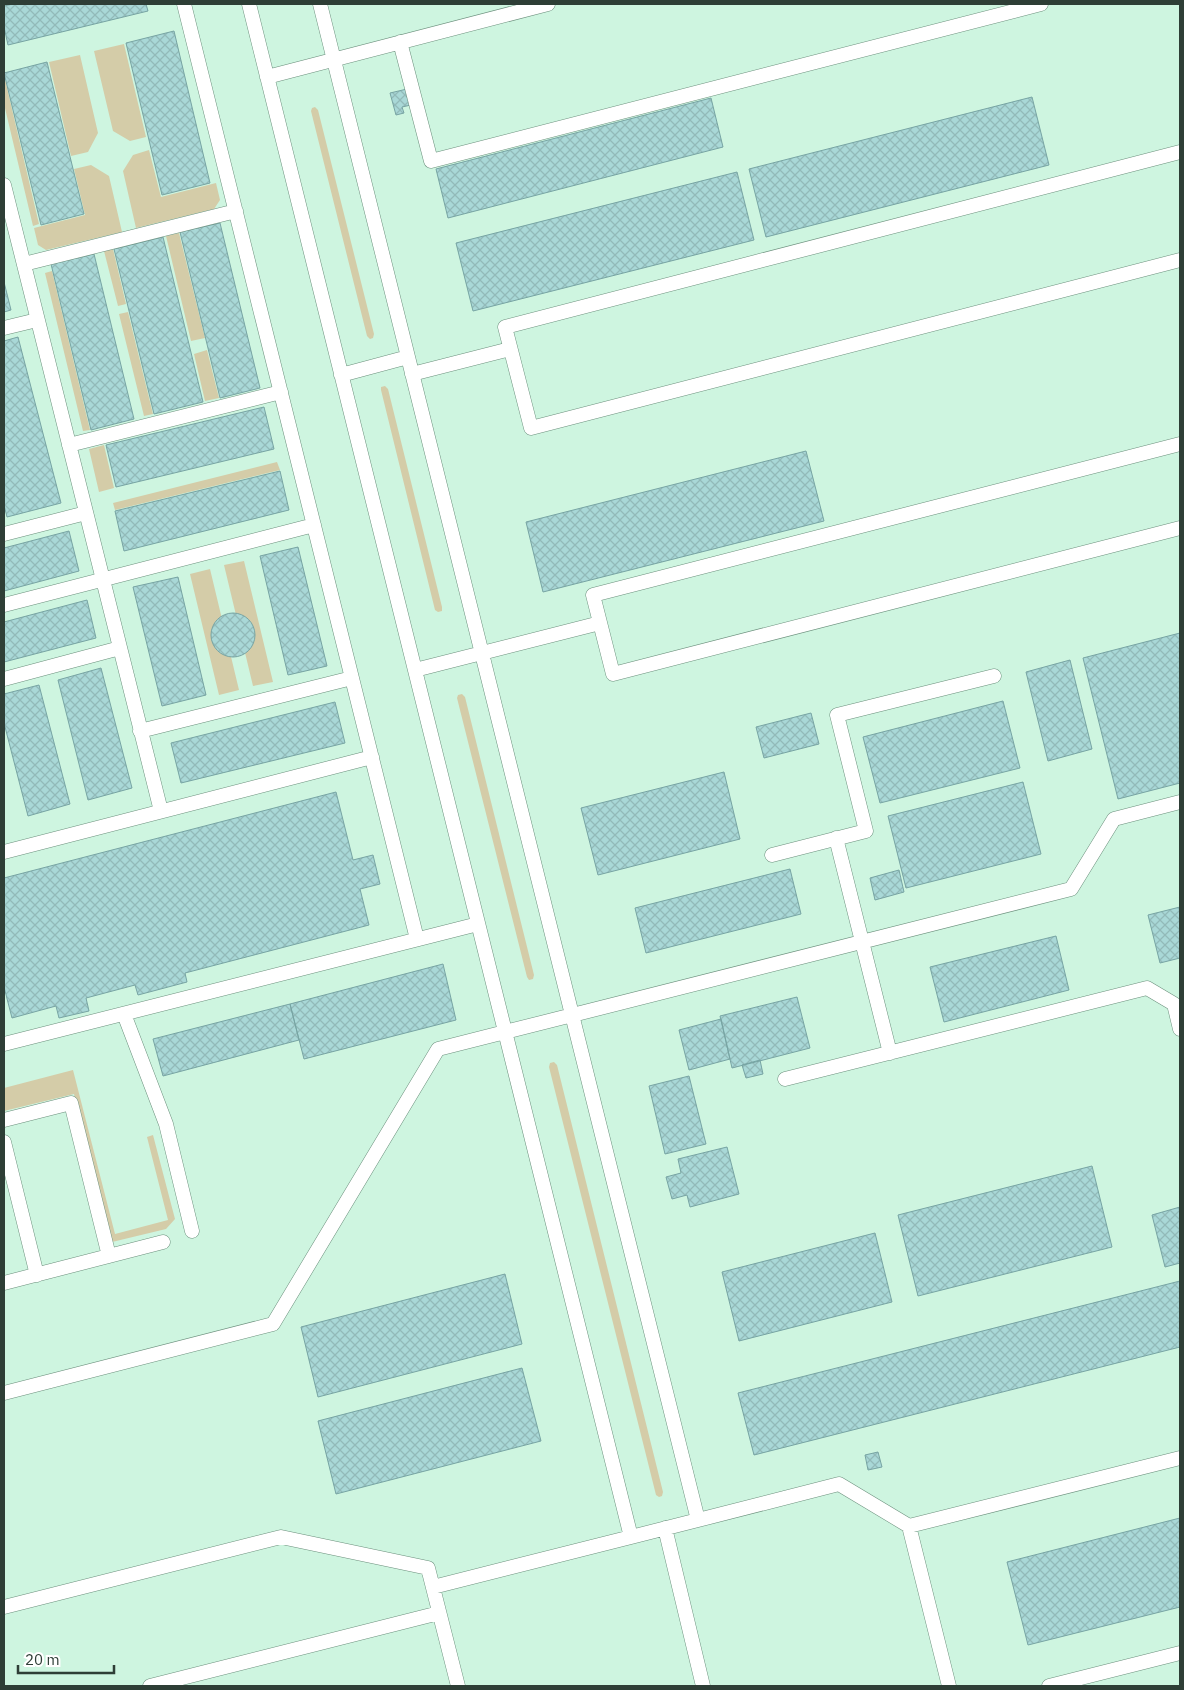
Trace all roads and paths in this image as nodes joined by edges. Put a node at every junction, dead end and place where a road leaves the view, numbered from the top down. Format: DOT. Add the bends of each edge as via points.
graph roads {
  1 [pos="184,4"];
  2 [pos="248,4"];
  3 [pos="320,4"];
  4 [pos="548,4"];
  5 [pos="1041,4"];
  6 [pos="400,42"];
  7 [pos="334,59"];
  8 [pos="267,77"];
  9 [pos="1180,152"];
  10 [pos="4,185"];
  11 [pos="236,211"];
  12 [pos="1180,260"];
  13 [pos="24,264"];
  14 [pos="37,320"];
  15 [pos="4,328"];
  16 [pos="510,349"];
  17 [pos="408,357"];
  18 [pos="412,374"];
  19 [pos="341,375"];
  20 [pos="281,392"];
  21 [pos="1180,444"];
  22 [pos="69,445"];
  23 [pos="86,513"];
  24 [pos="314,525"];
  25 [pos="1180,528"];
  26 [pos="4,534"];
  27 [pos="102,578"];
  28 [pos="4,605"];
  29 [pos="600,623"];
  30 [pos="120,648"];
  31 [pos="482,653"];
  32 [pos="415,670"];
  33 [pos="994,676"];
  34 [pos="352,678"];
  35 [pos="4,679"];
  36 [pos="140,732"];
  37 [pos="372,757"];
  38 [pos="1180,802"];
  39 [pos="161,812"];
  40 [pos="836,838"];
  41 [pos="4,852"];
  42 [pos="772,855"];
  43 [pos="478,924"];
  44 [pos="417,939"];
  45 [pos="862,942"];
  46 [pos="1177,1003"];
  47 [pos="124,1014"];
  48 [pos="572,1016"];
  49 [pos="1180,1030"];
  50 [pos="505,1032"];
  51 [pos="4,1044"];
  52 [pos="890,1053"];
  53 [pos="785,1079"];
  54 [pos="4,1120"];
  55 [pos="4,1142"];
  56 [pos="192,1231"];
  57 [pos="163,1242"];
  58 [pos="109,1256"];
  59 [pos="37,1274"];
  60 [pos="4,1283"];
  61 [pos="4,1392"];
  62 [pos="1180,1458"];
  63 [pos="698,1520"];
  64 [pos="909,1526"];
  65 [pos="665,1528"];
  66 [pos="631,1537"];
  67 [pos="433,1587"];
  68 [pos="4,1607"];
  69 [pos="439,1613"];
  70 [pos="1180,1653"];
  71 [pos="150,1686"];
  72 [pos="458,1686"];
  73 [pos="703,1686"];
  74 [pos="949,1686"];
  75 [pos="1048,1686"];
  1 -- 11 [label="lane"];
  2 -- 8 [label="lane"];
  3 -- 7 [label="lane"];
  4 -- 6 [label="lane"];
  5 -- 6 [label="lane" via="431,161"];
  6 -- 7 [label="lane"];
  7 -- 8 [label="lane"];
  7 -- 17 [label="lane"];
  8 -- 19 [label="lane"];
  9 -- 16 [label="lane" via="505,327"];
  10 -- 13 [label="lane"];
  11 -- 13 [label="lane"];
  11 -- 20 [label="lane"];
  12 -- 16 [label="lane" via="530,428"];
  13 -- 14 [label="lane"];
  14 -- 15 [label="lane"];
  14 -- 22 [label="lane"];
  16 -- 18 [label="lane"];
  17 -- 18 [label="lane"];
  17 -- 19 [label="lane"];
  18 -- 31 [label="lane"];
  19 -- 32 [label="lane"];
  20 -- 22 [label="lane"];
  20 -- 24 [label="lane"];
  21 -- 29 [label="lane" via="593,595"];
  22 -- 23 [label="lane"];
  23 -- 26 [label="lane"];
  23 -- 27 [label="lane"];
  24 -- 27 [label="lane"];
  24 -- 34 [label="lane"];
  25 -- 29 [label="lane" via="613,674"];
  27 -- 28 [label="lane"];
  27 -- 30 [label="lane"];
  29 -- 31 [label="lane"];
  30 -- 35 [label="lane"];
  30 -- 36 [label="lane"];
  31 -- 32 [label="lane"];
  31 -- 48 [label="lane"];
  32 -- 43 [label="lane"];
  33 -- 40 [label="lane" via="837,716 866,831"];
  34 -- 36 [label="lane"];
  34 -- 37 [label="lane"];
  36 -- 39 [label="lane"];
  37 -- 39 [label="lane"];
  37 -- 44 [label="lane"];
  38 -- 45 [label="lane" via="1114,819 1071,889"];
  39 -- 41 [label="lane"];
  40 -- 42 [label="lane"];
  40 -- 45 [label="lane"];
  43 -- 44 [label="lane"];
  43 -- 50 [label="lane"];
  44 -- 47 [label="lane"];
  45 -- 48 [label="lane"];
  45 -- 52 [label="lane"];
  46 -- 49 [label="lane"];
  46 -- 52 [label="lane" via="1146,988"];
  47 -- 51 [label="lane"];
  47 -- 56 [label="lane" via="166,1124"];
  48 -- 50 [label="lane"];
  48 -- 63 [label="lane"];
  50 -- 61 [label="lane" via="438,1049 273,1324"];
  50 -- 66 [label="lane"];
  52 -- 53 [label="lane"];
  54 -- 58 [label="lane" via="71,1103"];
  55 -- 59 [label="lane"];
  57 -- 58 [label="lane"];
  58 -- 59 [label="lane"];
  59 -- 60 [label="lane"];
  62 -- 64 [label="lane"];
  63 -- 64 [label="lane" via="839,1484"];
  63 -- 65 [label="lane"];
  64 -- 74 [label="lane"];
  65 -- 66 [label="lane"];
  65 -- 73 [label="lane"];
  66 -- 67 [label="lane"];
  67 -- 68 [label="lane" via="428,1568 281,1537"];
  67 -- 69 [label="lane"];
  69 -- 71 [label="lane"];
  69 -- 72 [label="lane"];
  70 -- 75 [label="lane"];
}
